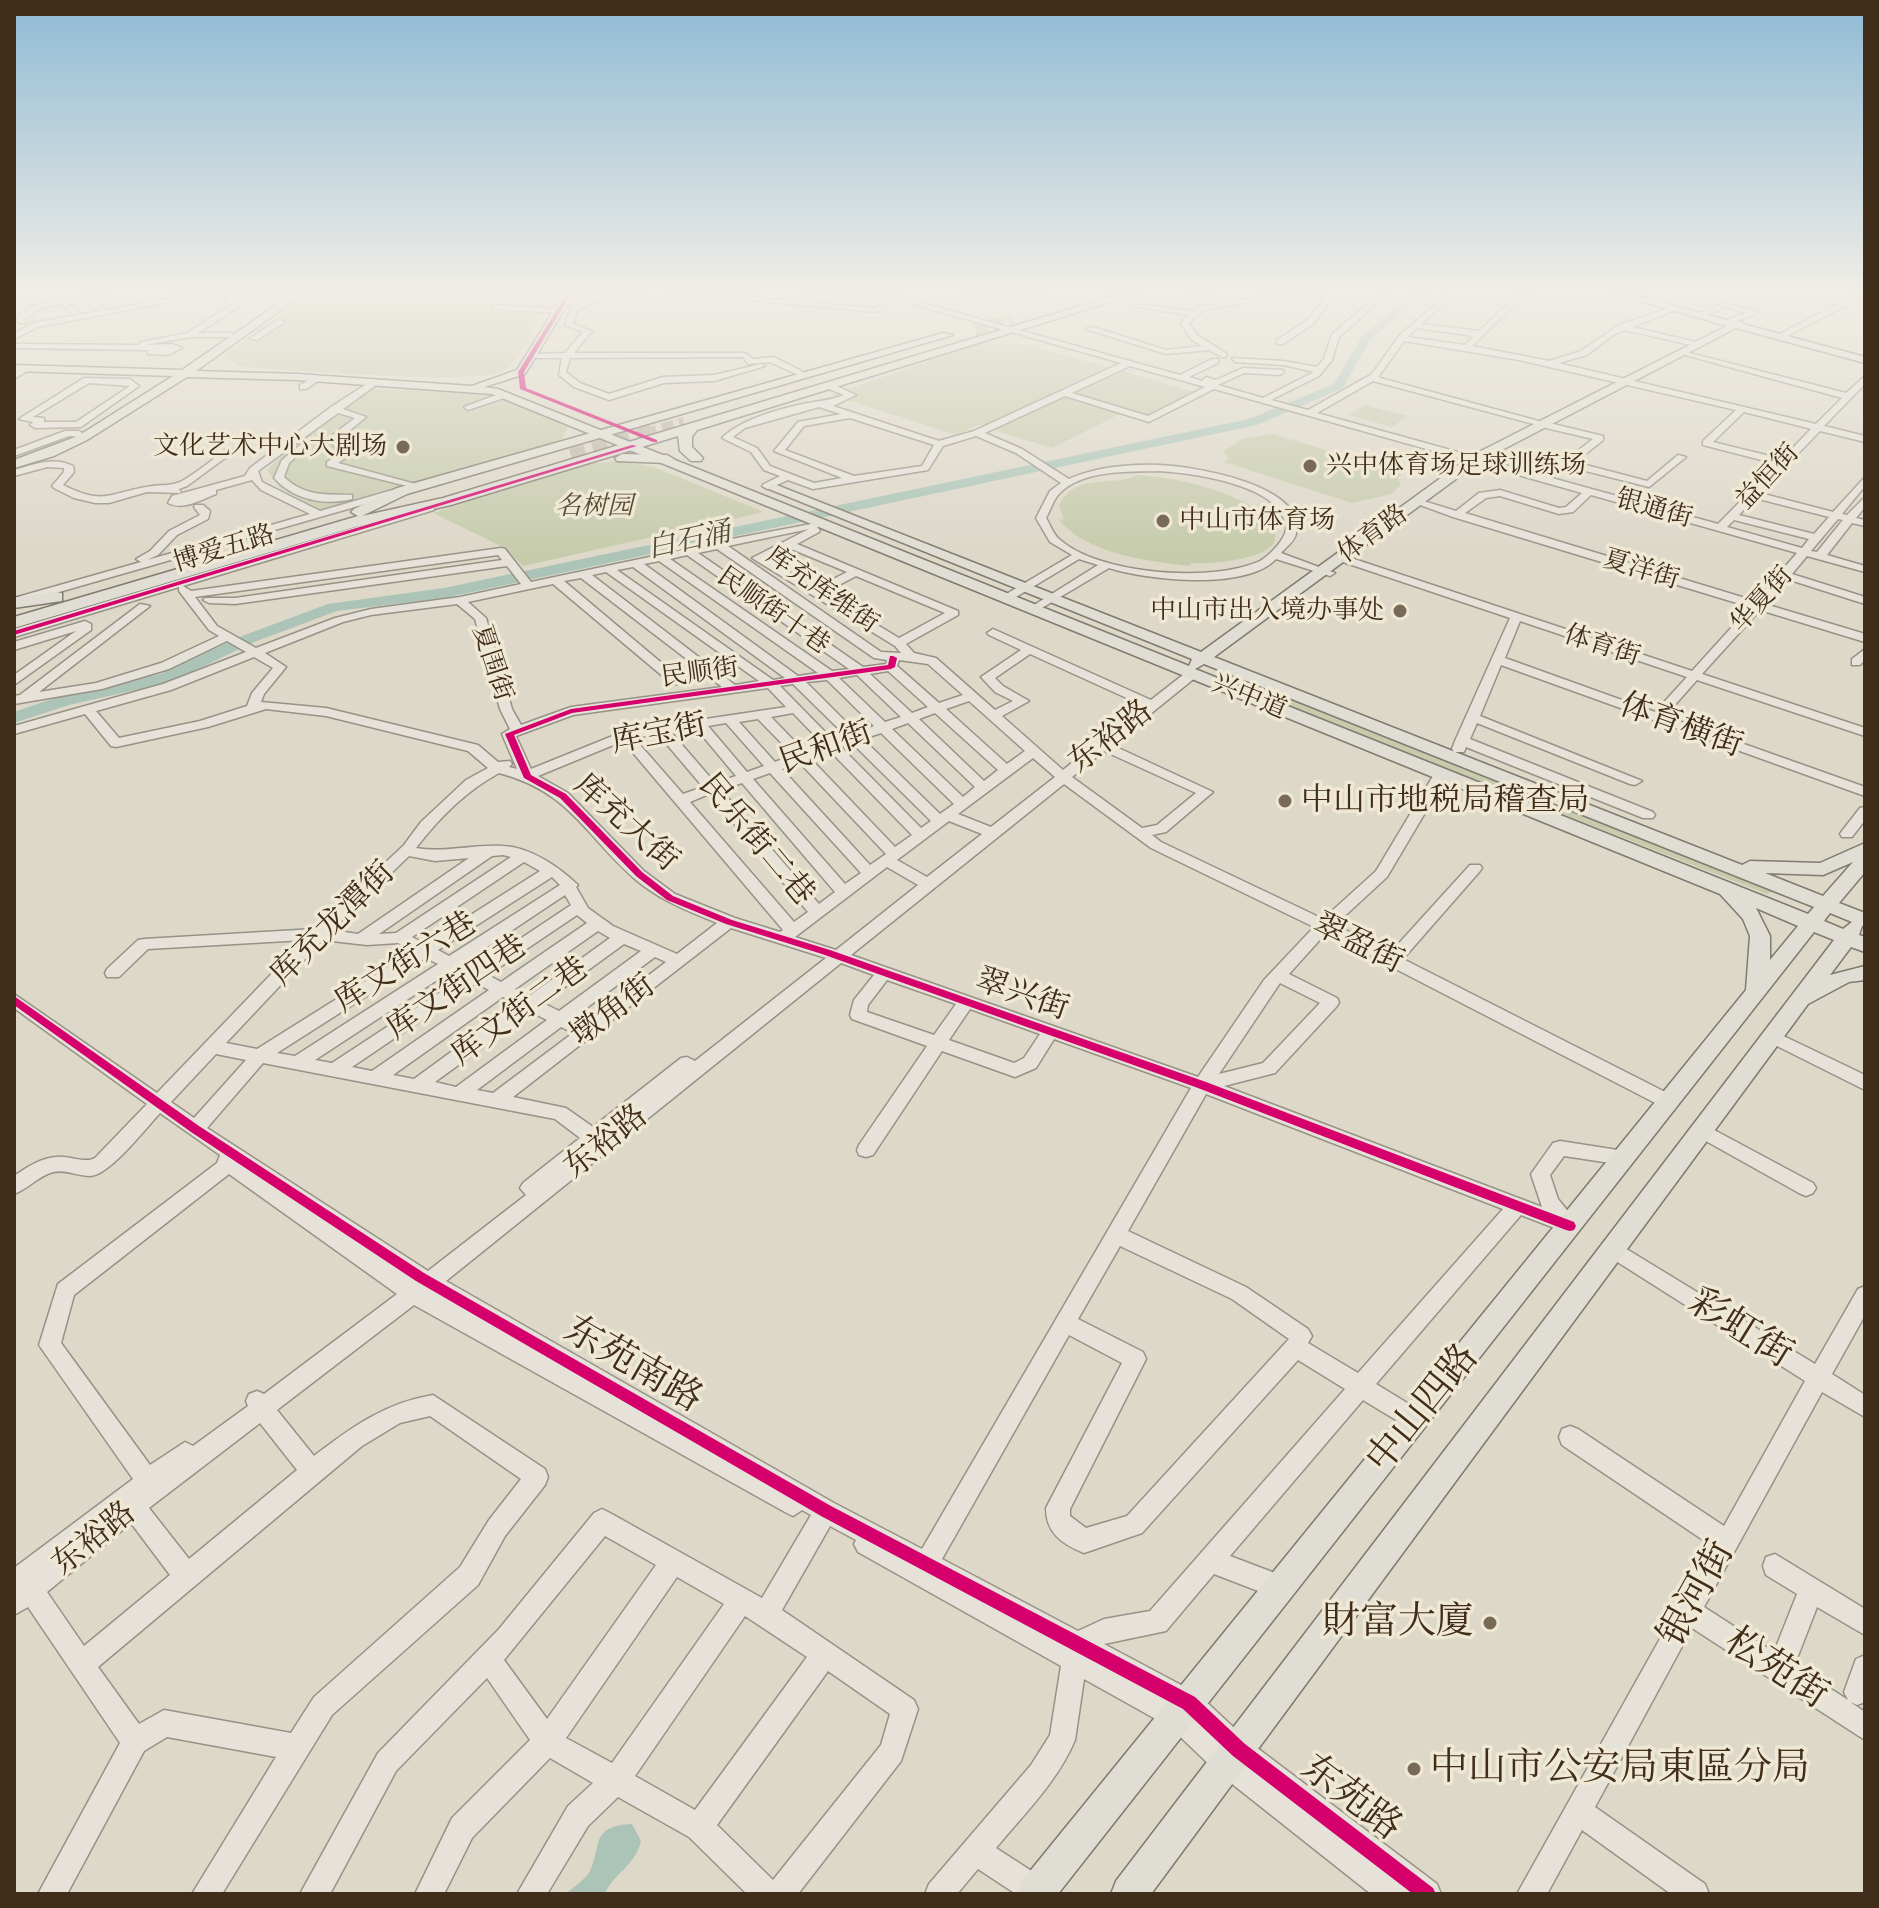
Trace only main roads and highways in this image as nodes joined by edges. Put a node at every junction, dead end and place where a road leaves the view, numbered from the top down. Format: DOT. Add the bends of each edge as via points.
graph roads {
  1 [pos="157,381"];
  2 [pos="168,381"];
  3 [pos="171,381"];
  4 [pos="193,381"];
  5 [pos="346,381"];
  6 [pos="437,381"];
  7 [pos="465,381"];
  8 [pos="498,381"];
  9 [pos="522,381"];
  10 [pos="785,381"];
  11 [pos="788,381"];
  12 [pos="804,381"];
  13 [pos="835,381"];
  14 [pos="840,381"];
  15 [pos="1630,381"];
  16 [pos="461,382"];
  17 [pos="493,383"];
  18 [pos="827,384"];
  19 [pos="445,387"];
  20 [pos="156,388"];
  21 [pos="523,389"];
  22 [pos="140,401"];
  23 [pos="698,412"];
  24 [pos="593,417"];
  25 [pos="679,422"];
  26 [pos="577,423"];
  27 [pos="623,428"];
  28 [pos="603,434"];
  29 [pos="655,441"];
  30 [pos="634,446"];
  31 [pos="571,454"];
  32 [pos="690,456"];
  33 [pos="667,459"];
  34 [pos="14,463"];
  35 [pos="346,522"];
  36 [pos="83,594"];
  37 [pos="14,603"];
  38 [pos="14,615"];
  39 [pos="14,623"];
  40 [pos="1197,667"];
  41 [pos="1865,849"];
  42 [pos="1865,860"];
  43 [pos="1723,864"];
  44 [pos="1705,880"];
  45 [pos="1818,914"];
  46 [pos="1861,926"];
  47 [pos="1865,973"];
  48 [pos="1756,992"];
  49 [pos="1800,1001"];
  50 [pos="1036,1893"];
  51 [pos="1129,1894"];
  1 -- 20 [label="main road"];
  2 -- 20 [label="main road"];
  3 -- 22 [label="main road"];
  4 -- 22 [label="main road"];
  5 -- 19 [label="main road"];
  6 -- 16 [label="main road"];
  7 -- 16 [label="main road"];
  8 -- 17 [label="main road"];
  9 -- 21 [label="main road"];
  10 -- 25 [label="highway"];
  11 -- 23 [label="highway"];
  12 -- 23 [label="highway"];
  13 -- 18 [label="highway"];
  14 -- 18 [label="highway"];
  15 -- 40 [label="main road, 体育路" via="1478,462"];
  16 -- 17 [label="main road"];
  17 -- 19 [label="main road"];
  17 -- 21 [label="main road, 兴中道"];
  18 -- 25 [label="highway"];
  19 -- 26 [label="main road, 兴中道" via="504,395"];
  20 -- 22 [label="main road"];
  21 -- 24 [label="main road, 兴中道"];
  22 -- 34 [label="main road" via="85,435"];
  22 -- 34 [label="main road" via="80,442"];
  23 -- 25 [label="highway"];
  24 -- 25 [label="highway"];
  24 -- 27 [label="main road, 兴中道"];
  25 -- 27 [label="highway"];
  25 -- 29 [label="highway"];
  25 -- 32 [label="highway"];
  26 -- 28 [label="main road, 兴中道"];
  26 -- 31 [label="highway"];
  27 -- 28 [label="highway"];
  27 -- 29 [label="main road, 兴中道"];
  28 -- 30 [label="main road, 兴中道"];
  28 -- 31 [label="highway"];
  29 -- 30 [label="highway"];
  29 -- 32 [label="main road, 兴中道"];
  30 -- 31 [label="highway"];
  30 -- 33 [label="main road, 兴中道"];
  31 -- 33 [label="highway"];
  31 -- 35 [label="highway, 博爱五路"];
  31 -- 35 [label="highway" via="446,502"];
  31 -- 35 [label="highway" via="404,487"];
  32 -- 33 [label="main road" via="672,454"];
  32 -- 40 [label="main road, 兴中道" via="1052,599"];
  33 -- 40 [label="main road, 兴中道" via="1035,609"];
  35 -- 36 [label="highway, 博爱五路"];
  35 -- 39 [label="highway, 博爱五路"];
  36 -- 37 [label="highway"];
  36 -- 38 [label="highway, 博爱五路"];
  40 -- 43 [label="main road, 兴中道" via="1455,758"];
  40 -- 44 [label="main road, 兴中道" via="1441,774"];
  41 -- 43 [label="main road" via="1823,869"];
  42 -- 45 [label="main road, 中山四路"];
  43 -- 45 [label="main road, 兴中道"];
  44 -- 45 [label="main road, 兴中道"];
  44 -- 48 [label="main road" via="1739,902 1759,925 1763,947"];
  45 -- 46 [label="main road, 兴中道"];
  45 -- 48 [label="main road, 中山四路"];
  46 -- 49 [label="main road, 中山四路"];
  47 -- 49 [label="main road" via="1844,976"];
  48 -- 50 [label="main road, 中山四路"];
  49 -- 51 [label="main road, 中山四路"];
}
